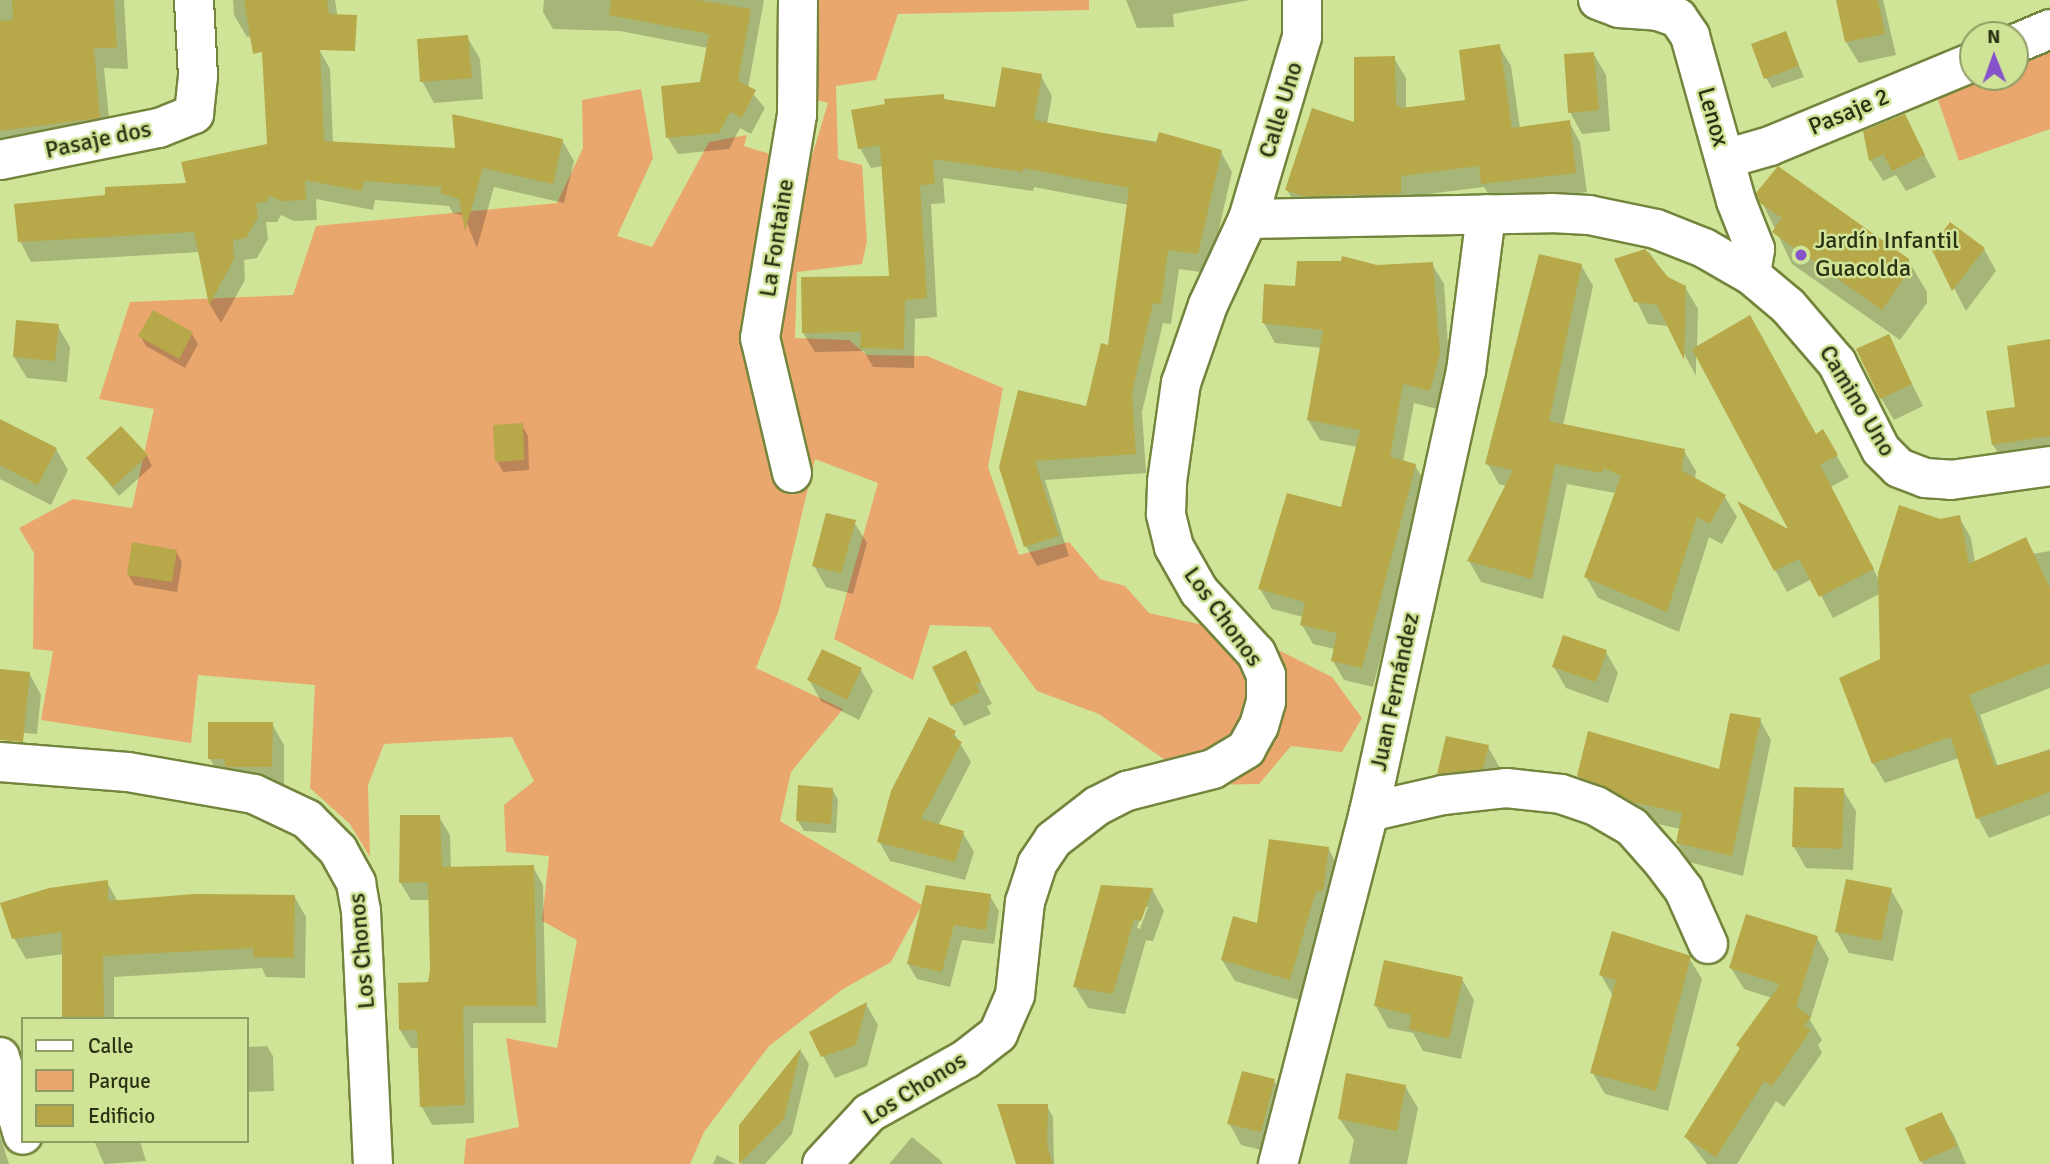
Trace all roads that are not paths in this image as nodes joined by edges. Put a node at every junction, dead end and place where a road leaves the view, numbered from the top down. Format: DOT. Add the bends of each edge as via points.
graph roads {
  1 [pos="194,0"];
  2 [pos="797,0"];
  3 [pos="1302,0"];
  4 [pos="1608,4"];
  5 [pos="2050,29"];
  6 [pos="2029,38"];
  7 [pos="1959,68"];
  8 [pos="1725,159"];
  9 [pos="0,160"];
  10 [pos="1486,214"];
  11 [pos="1248,219"];
  12 [pos="1751,275"];
  13 [pos="2050,466"];
  14 [pos="792,473"];
  15 [pos="0,762"];
  16 [pos="1369,812"];
  17 [pos="1708,944"];
  18 [pos="0,1057"];
  19 [pos="21,1128"];
  20 [pos="25,1143"];
  21 [pos="31,1164"];
  22 [pos="373,1164"];
  23 [pos="822,1164"];
  24 [pos="1278,1164"];
  1 -- 9 [label="street, Pasaje dos" via="198,76 194,114 159,128"];
  2 -- 14 [label="street, La Fontaine" via="797,115 761,338"];
  3 -- 11 [label="street, Calle Uno" via="1302,37"];
  4 -- 8 [label="street, Lenox" via="1678,18 1690,36"];
  5 -- 6 [label="street"];
  7 -- 8 [label="street, Pasaje 2" via="1770,146"];
  8 -- 12 [label="street, Lenox" via="1755,250"];
  10 -- 11 [label="street"];
  10 -- 12 [label="street, Camino Uno" via="1590,215 1656,229"];
  10 -- 16 [label="street, Juan Fernández" via="1466,371"];
  11 -- 23 [label="street, Los Chonos" via="1208,306 1181,383 1166,514 1174,547 1199,591 1256,653 1266,675 1266,702 1259,726 1246,749 1213,769 1127,791 1097,806 1053,840 1037,864 1025,902 1015,995 998,1034 966,1059 870,1112"];
  12 -- 13 [label="street, Camino Uno" via="1819,337 1881,450 1899,468 1925,478 1951,480"];
  15 -- 22 [label="street, Los Chonos" via="128,772 254,794 307,819 338,850 356,883 363,923"];
  16 -- 17 [label="street" via="1443,795 1506,788 1561,794 1596,806 1632,827 1663,862 1684,890"];
  16 -- 24 [label="street, Juan Fernández"];
  18 -- 19 [label="street"];
  20 -- 21 [label="street"];
}
